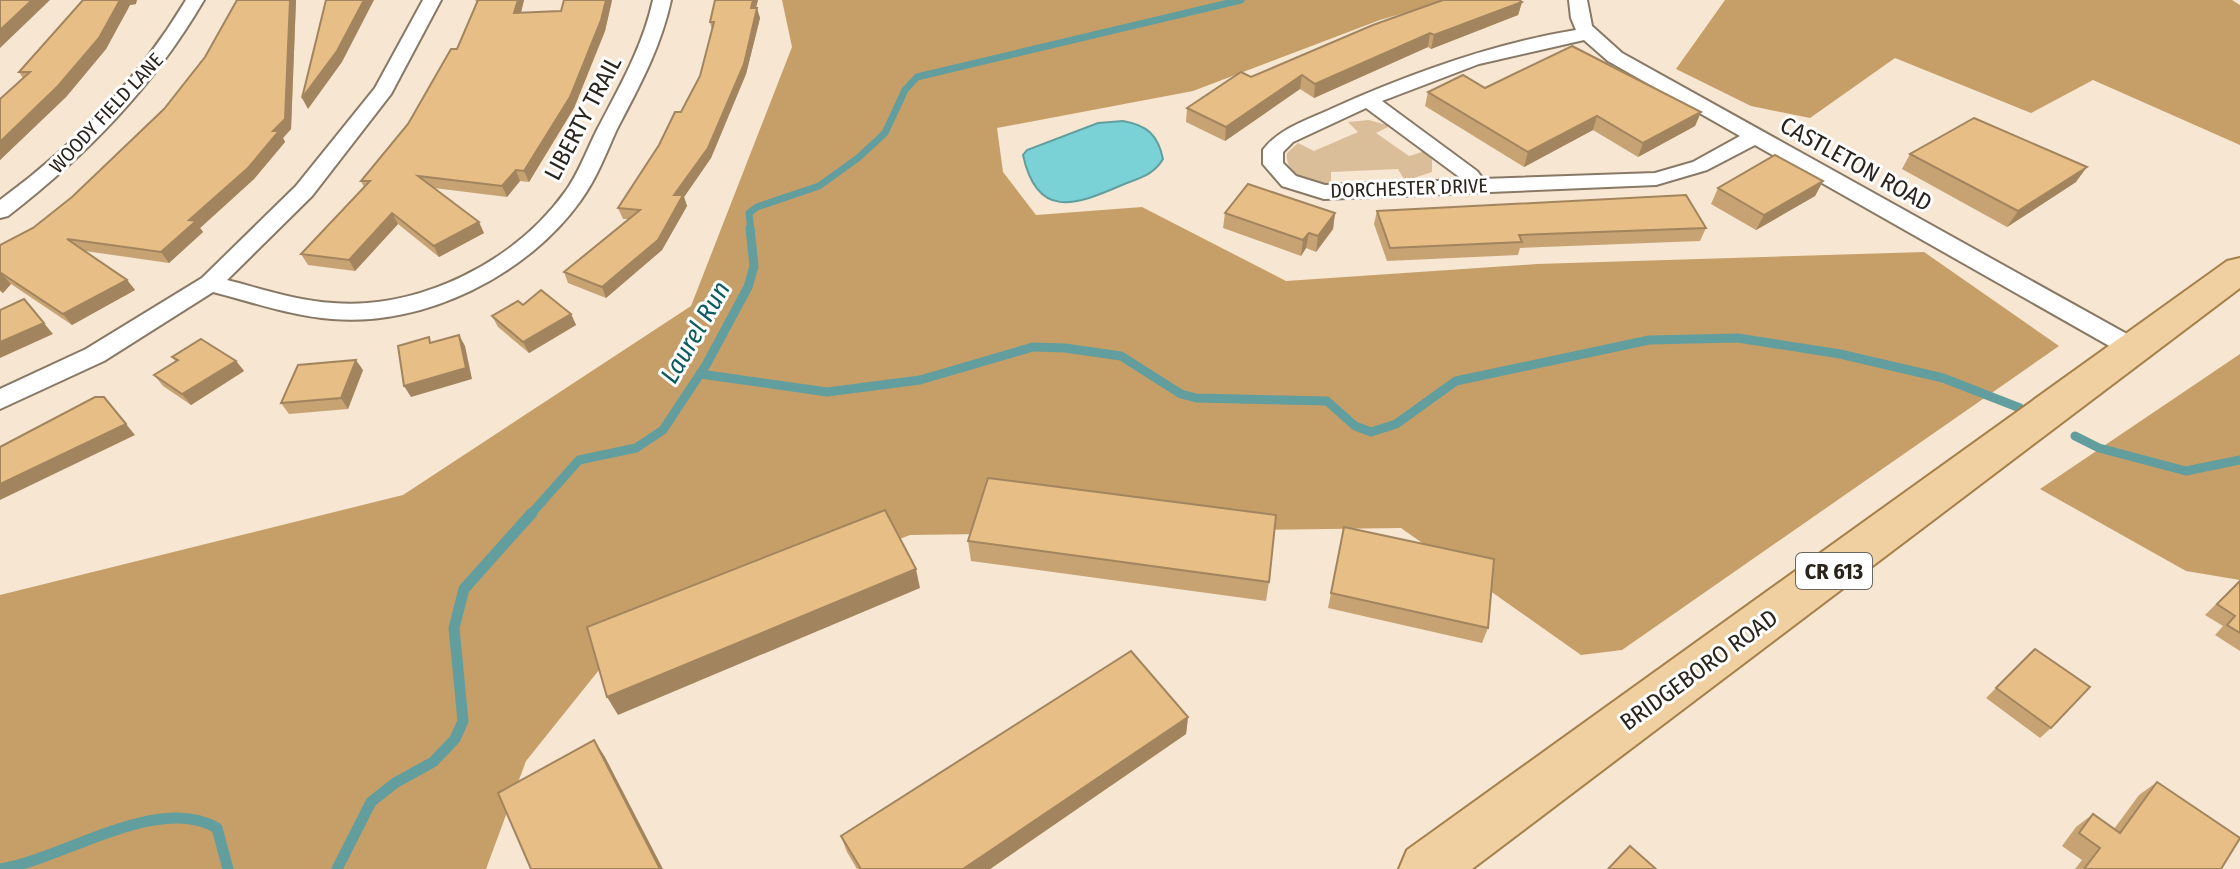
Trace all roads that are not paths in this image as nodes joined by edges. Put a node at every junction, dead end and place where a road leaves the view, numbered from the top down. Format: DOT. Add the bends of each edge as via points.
graph roads {
  1 [pos="195,0"];
  2 [pos="432,0"];
  3 [pos="662,0"];
  4 [pos="1578,0"];
  5 [pos="1588,34"];
  6 [pos="1371,102"];
  7 [pos="1754,137"];
  8 [pos="1476,184"];
  9 [pos="0,211"];
  10 [pos="2240,270"];
  11 [pos="210,283"];
  12 [pos="2136,350"];
  13 [pos="0,400"];
  14 [pos="1427,869"];
  1 -- 9 [label="street, WOODY FIELD LANE" via="172,42 136,87 38,184"];
  2 -- 11 [label="street" via="384,90 304,191"];
  3 -- 11 [label="street, LIBERTY TRAIL" via="656,34 573,196 541,234 506,262 402,306 352,313 298,307"];
  4 -- 5 [label="street" via="1579,19"];
  5 -- 6 [label="street, DORCHESTER DRIVE" via="1508,47"];
  5 -- 7 [label="street, CASTLETON ROAD" via="1615,57"];
  6 -- 8 [label="street"];
  6 -- 8 [label="street, DORCHESTER DRIVE" via="1278,144 1272,157 1277,172 1299,186 1324,192"];
  7 -- 8 [label="street, DORCHESTER DRIVE" via="1700,166 1656,179"];
  7 -- 12 [label="street, CASTLETON ROAD"];
  10 -- 12 [label="main road, BRIDGEBORO ROAD / CR 613"];
  11 -- 13 [label="street" via="95,355"];
  12 -- 14 [label="main road, BRIDGEBORO ROAD / CR 613"];
}
